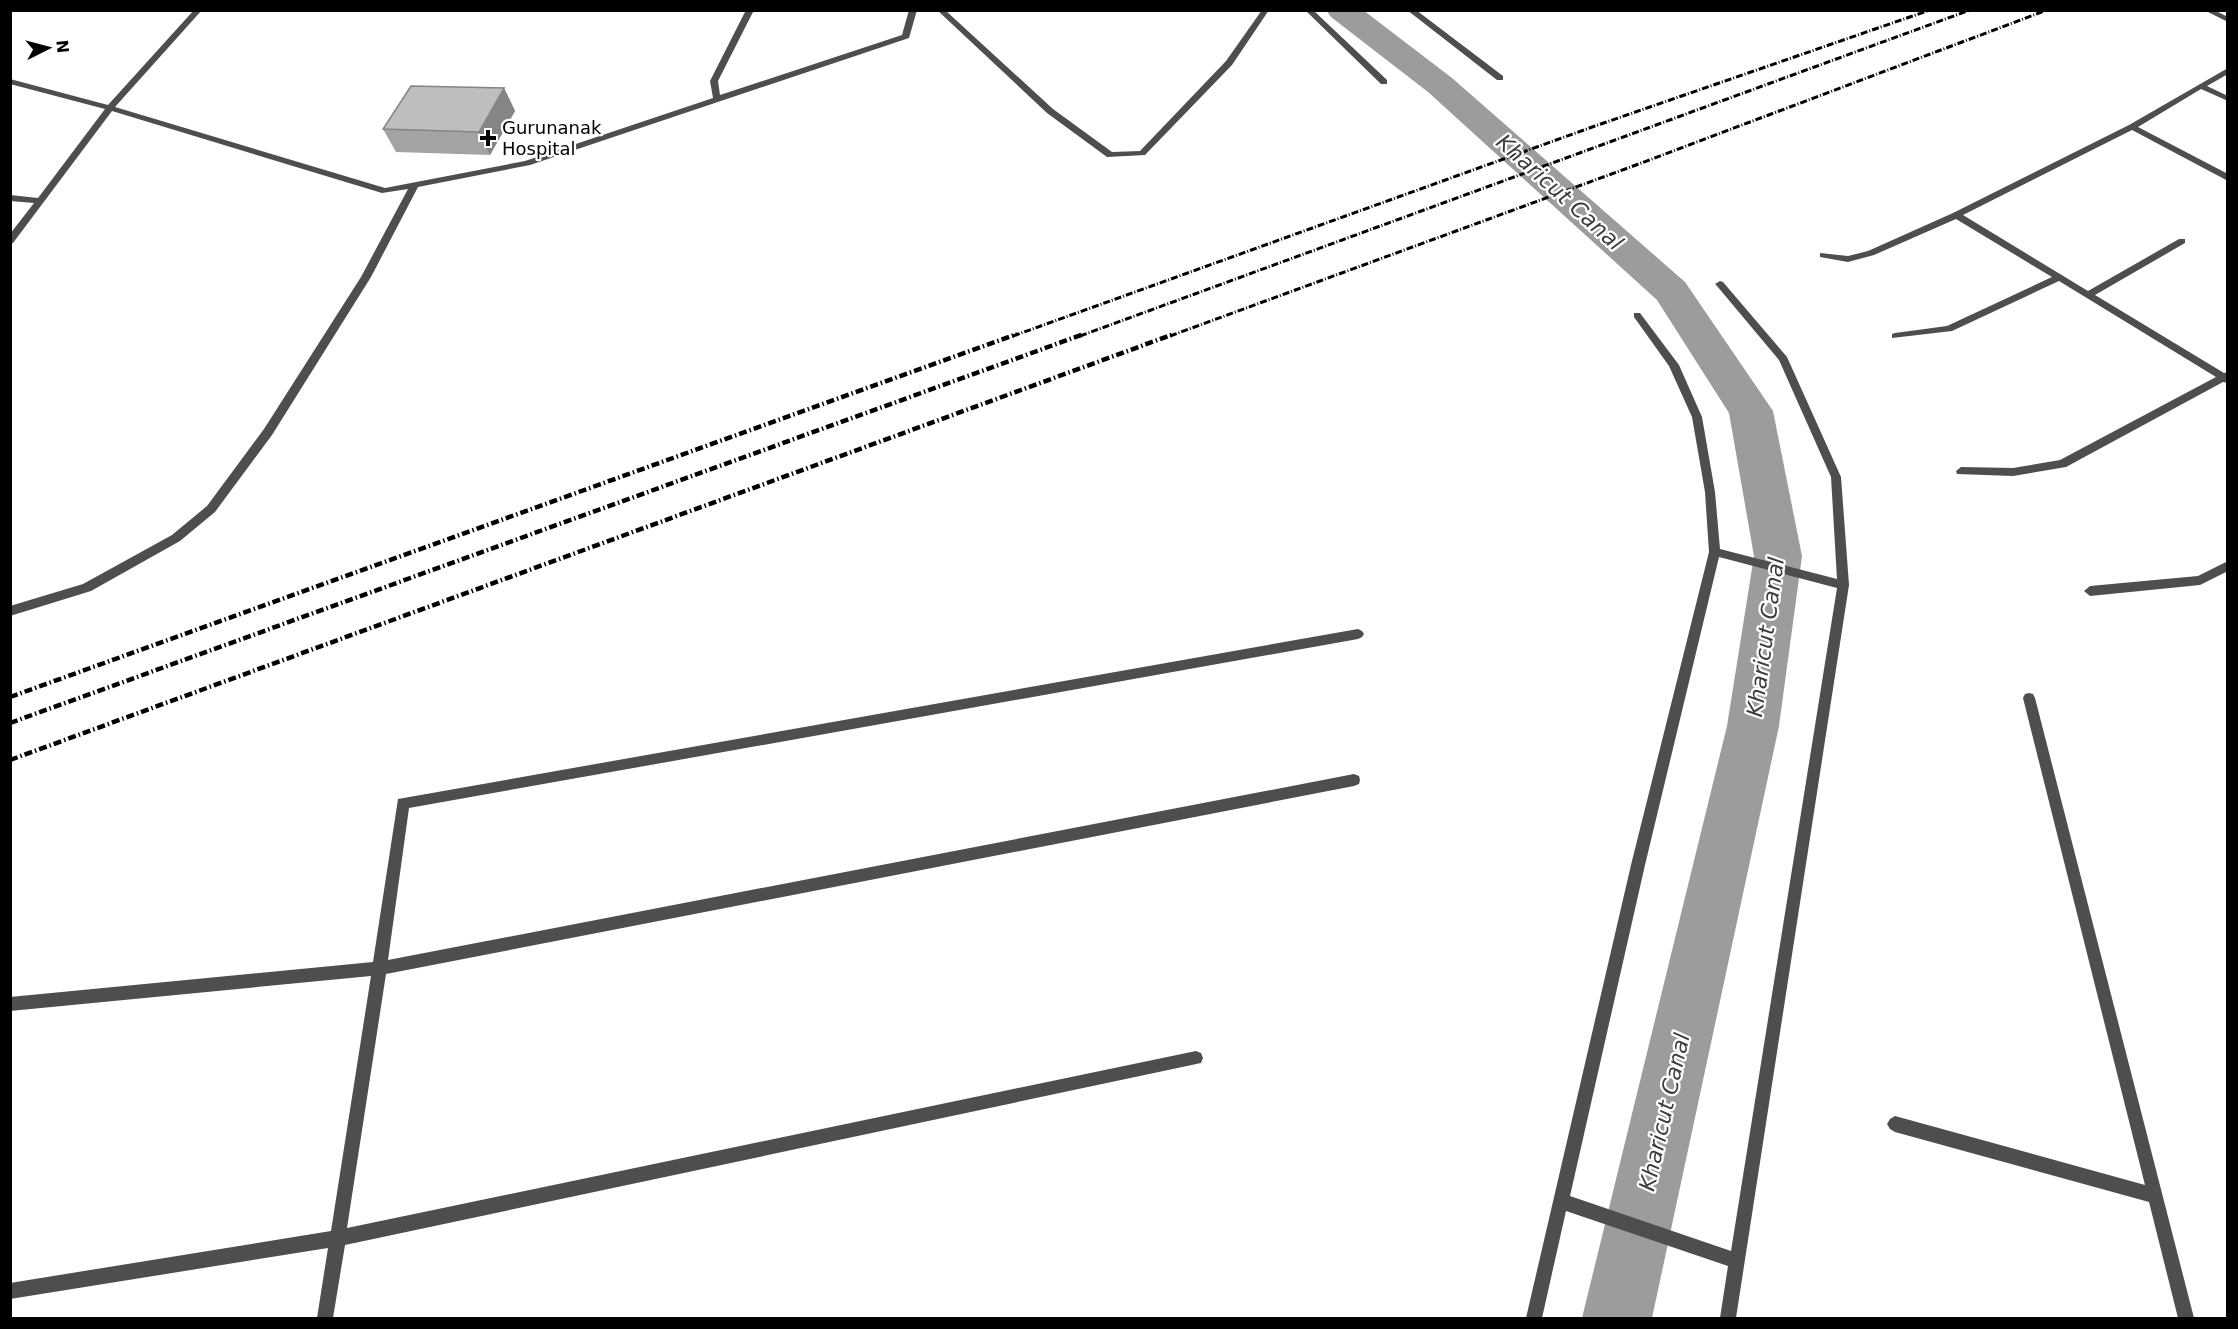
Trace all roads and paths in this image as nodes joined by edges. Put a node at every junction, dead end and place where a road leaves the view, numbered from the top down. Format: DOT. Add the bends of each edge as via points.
graph roads {
  1 [pos="200,10"];
  2 [pos="750,10"];
  3 [pos="926,10"];
  4 [pos="940,10"];
  5 [pos="1266,10"];
  6 [pos="1308,10"];
  7 [pos="1410,10"];
  8 [pos="2207,10"];
  9 [pos="913,12"];
  10 [pos="2228,20"];
  11 [pos="2228,70"];
  12 [pos="1500,78"];
  13 [pos="10,81"];
  14 [pos="1384,82"];
  15 [pos="2201,86"];
  16 [pos="2228,99"];
  17 [pos="717,100"];
  18 [pos="110,108"];
  19 [pos="2132,127"];
  20 [pos="2228,178"];
  21 [pos="415,185"];
  22 [pos="10,198"];
  23 [pos="40,201"];
  24 [pos="1956,215"];
  25 [pos="10,241"];
  26 [pos="2182,241"];
  27 [pos="1823,255"];
  28 [pos="2058,278"];
  29 [pos="1720,284"];
  30 [pos="2087,295"];
  31 [pos="1637,315"];
  32 [pos="1895,336"];
  33 [pos="2226,378"];
  34 [pos="1961,471"];
  35 [pos="1715,552"];
  36 [pos="2228,565"];
  37 [pos="1843,585"];
  38 [pos="2090,591"];
  39 [pos="10,611"];
  40 [pos="1358,634"];
  41 [pos="2029,698"];
  42 [pos="1354,780"];
  43 [pos="380,968"];
  44 [pos="10,1004"];
  45 [pos="1196,1058"];
  46 [pos="1895,1124"];
  47 [pos="2155,1196"];
  48 [pos="1561,1201"];
  49 [pos="339,1238"];
  50 [pos="1737,1261"];
  51 [pos="10,1291"];
  52 [pos="326,1318"];
  53 [pos="1534,1318"];
  54 [pos="1728,1318"];
  55 [pos="2186,1318"];
  1 -- 18 [label="street"];
  2 -- 17 [label="street" via="714,81"];
  3 -- 9 [label="street"];
  4 -- 5 [label="street" via="1050,111 1110,155 1142,153 1229,63"];
  6 -- 14 [label="street"];
  7 -- 12 [label="street"];
  8 -- 10 [label="street"];
  9 -- 17 [label="street" via="906,36"];
  11 -- 15 [label="street"];
  13 -- 18 [label="street"];
  15 -- 16 [label="street"];
  15 -- 19 [label="street"];
  17 -- 21 [label="street" via="527,163"];
  18 -- 21 [label="street" via="385,191"];
  18 -- 23 [label="street"];
  19 -- 20 [label="street"];
  19 -- 24 [label="street"];
  21 -- 39 [label="street" via="366,277 268,432 211,508 176,538 87,588"];
  22 -- 23 [label="street"];
  23 -- 25 [label="street"];
  24 -- 27 [label="street" via="1870,253 1848,259"];
  24 -- 28 [label="street"];
  26 -- 30 [label="street"];
  28 -- 30 [label="street"];
  28 -- 32 [label="street" via="1949,329"];
  29 -- 37 [label="street" via="1784,359 1836,477"];
  30 -- 33 [label="street"];
  31 -- 35 [label="street" via="1674,364 1697,417"];
  33 -- 34 [label="street" via="2062,464 2013,472"];
  35 -- 37 [label="street"];
  35 -- 48 [label="street"];
  36 -- 38 [label="street" via="2200,580"];
  37 -- 50 [label="street"];
  40 -- 43 [label="street" via="403,803"];
  41 -- 47 [label="street"];
  42 -- 43 [label="street"];
  43 -- 44 [label="street"];
  43 -- 49 [label="street"];
  45 -- 49 [label="street"];
  46 -- 47 [label="street"];
  47 -- 55 [label="street"];
  48 -- 50 [label="street"];
  48 -- 53 [label="street"];
  49 -- 51 [label="street"];
  49 -- 52 [label="street"];
  50 -- 54 [label="street"];
}
